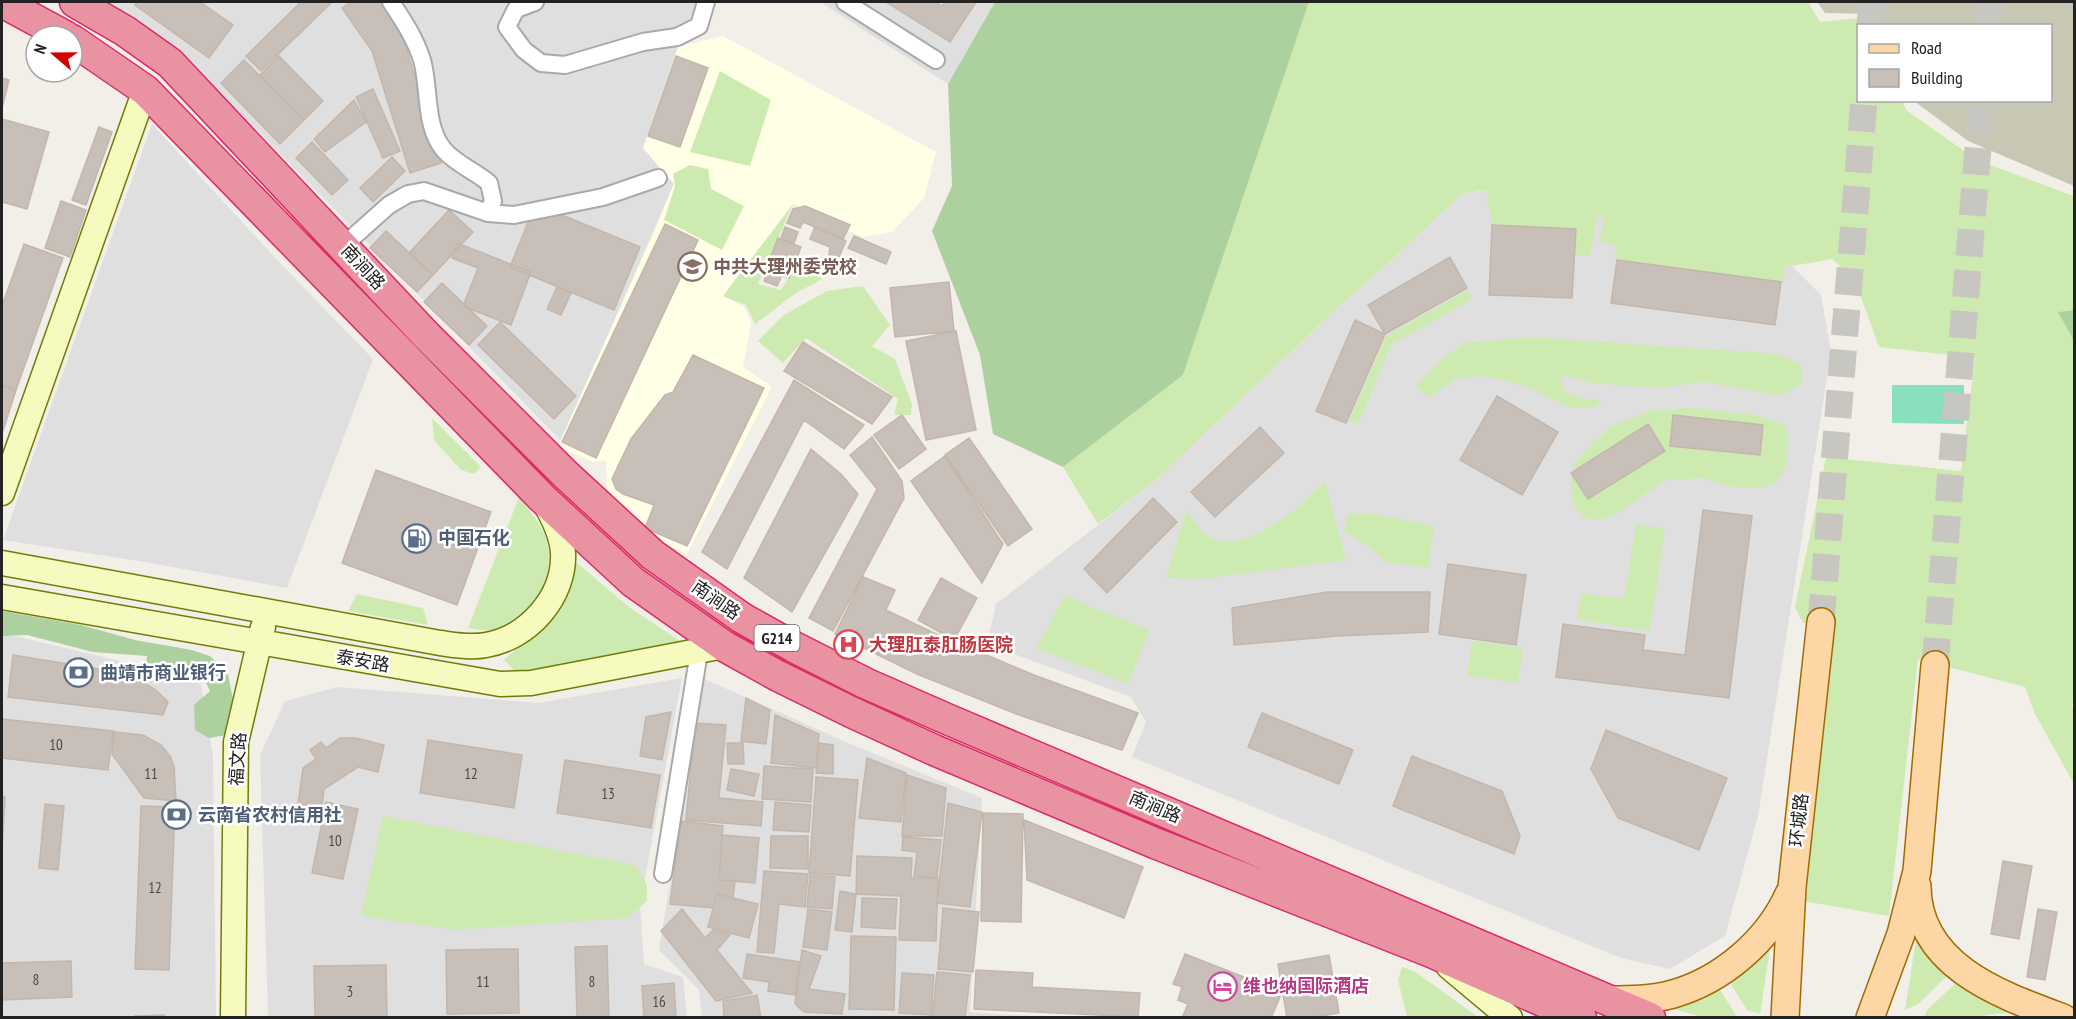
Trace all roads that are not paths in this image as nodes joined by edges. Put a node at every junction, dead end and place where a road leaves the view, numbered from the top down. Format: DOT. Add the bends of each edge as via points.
graph roads {
  1 [pos="2,2"];
  2 [pos="75,2"];
  3 [pos="391,2"];
  4 [pos="535,2"];
  5 [pos="706,2"];
  6 [pos="844,2"];
  7 [pos="43,24"];
  8 [pos="84,48"];
  9 [pos="936,60"];
  10 [pos="170,63"];
  11 [pos="145,90"];
  12 [pos="658,178"];
  13 [pos="488,213"];
  14 [pos="343,246"];
  15 [pos="2,492"];
  16 [pos="542,498"];
  17 [pos="2,563"];
  18 [pos="2,597"];
  19 [pos="267,611"];
  20 [pos="1821,622"];
  21 [pos="260,643"];
  22 [pos="711,649"];
  23 [pos="1935,665"];
  24 [pos="1917,871"];
  25 [pos="663,874"];
  26 [pos="1792,887"];
  27 [pos="1608,1000"];
  28 [pos="1512,1003"];
  29 [pos="233,1017"];
  30 [pos="1553,1017"];
  31 [pos="1581,1017"];
  32 [pos="1650,1017"];
  33 [pos="1785,1017"];
  34 [pos="1870,1017"];
  35 [pos="2063,1017"];
  1 -- 7 [label="highway"];
  2 -- 10 [label="highway, 南涧路 / G214" via="126,31"];
  3 -- 13 [label="street" via="422,61 432,124 443,149 489,183 493,201"];
  4 -- 5 [label="street" via="516,9 507,27 524,50 541,63 565,66 643,42 677,37 699,26"];
  6 -- 9 [label="street"];
  8 -- 11 [label="highway, 南涧路 / G214"];
  10 -- 11 [label="highway"];
  10 -- 14 [label="highway, 南涧路 / G214"];
  11 -- 15 [label="main road"];
  11 -- 16 [label="highway, 南涧路 / G214"];
  12 -- 13 [label="street" via="603,197 514,215"];
  13 -- 14 [label="street" via="424,190 389,205"];
  14 -- 27 [label="highway, 南涧路 / G214" via="565,474 653,555 742,618 844,672 947,719"];
  16 -- 19 [label="main road" via="559,533 561,569 556,589 544,609 528,626 507,639 487,645 459,645"];
  16 -- 22 [label="highway, 南涧路 / G214"];
  17 -- 19 [label="main road"];
  18 -- 21 [label="main road, 泰安路"];
  19 -- 21 [label="main road, 福文路"];
  20 -- 26 [label="main road, 环城路"];
  21 -- 22 [label="main road, 泰安路" via="500,684 531,683"];
  21 -- 29 [label="main road, 福文路" via="236,742"];
  22 -- 25 [label="street"];
  22 -- 28 [label="highway, 南涧路 / G214" via="778,676 934,750 1157,844 1431,952"];
  23 -- 24 [label="main road"];
  24 -- 34 [label="main road" via="1900,934"];
  24 -- 35 [label="main road" via="1919,912 1930,934 1952,961 1992,990"];
  26 -- 27 [label="main road" via="1770,927 1717,974 1671,995"];
  26 -- 33 [label="main road, 环城路"];
  27 -- 32 [label="highway, 南涧路 / G214"];
  28 -- 30 [label="highway"];
  28 -- 31 [label="highway, 南涧路 / G214"];
}
